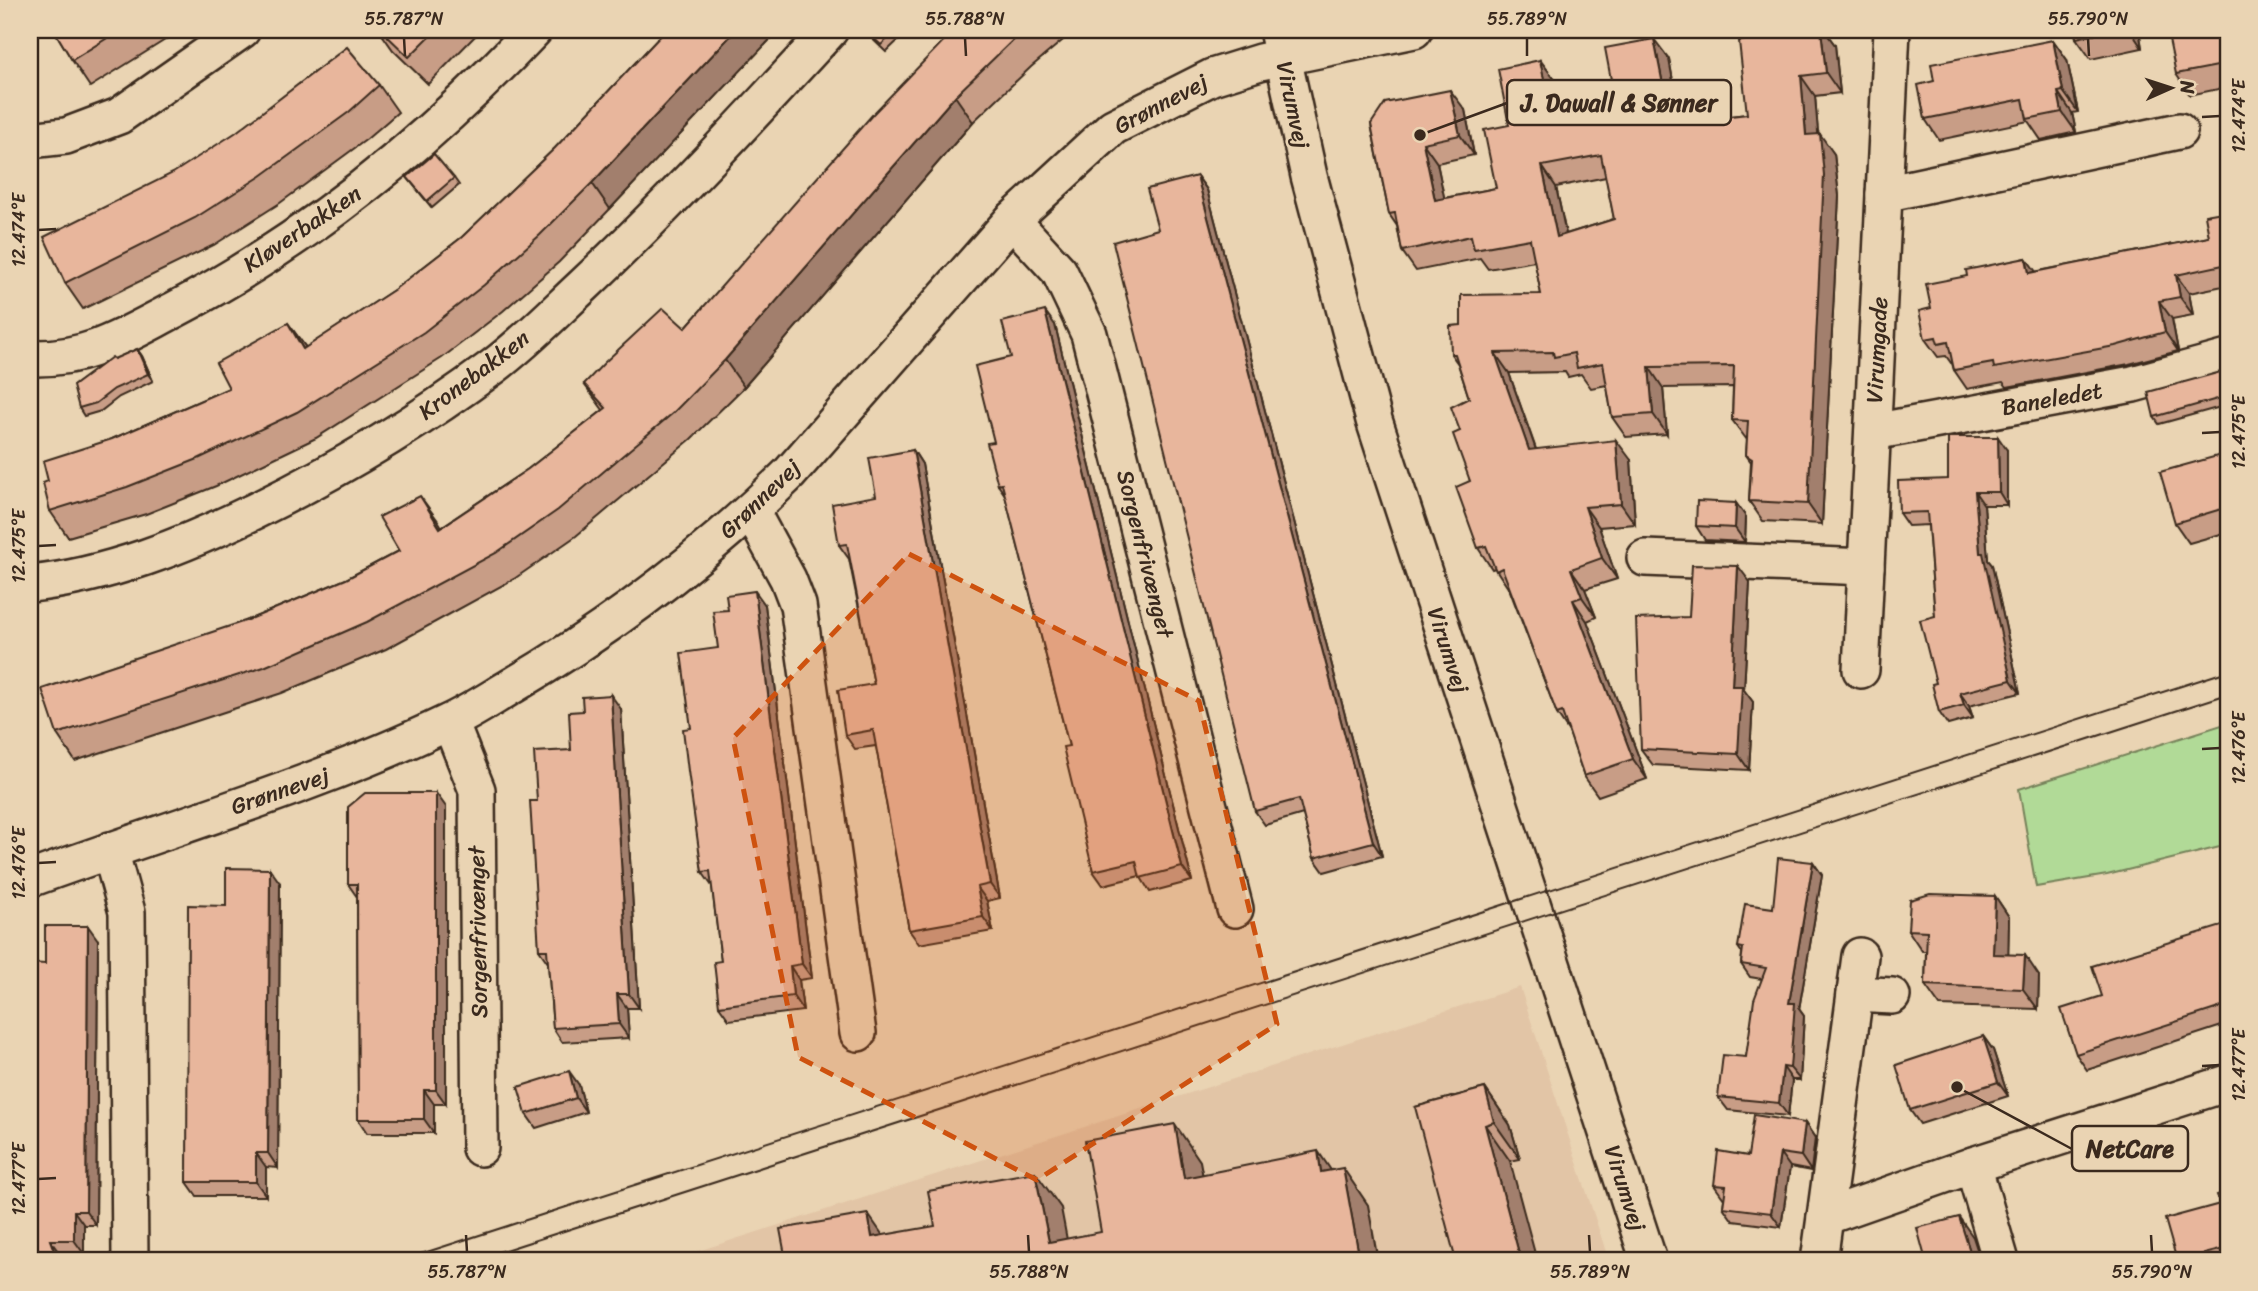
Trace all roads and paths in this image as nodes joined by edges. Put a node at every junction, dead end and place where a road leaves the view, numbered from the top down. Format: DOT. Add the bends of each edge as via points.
graph roads {
  1 [pos="242,30"];
  2 [pos="534,30"];
  3 [pos="830,30"];
  4 [pos="1413,30"];
  5 [pos="1892,30"];
  6 [pos="1279,43"];
  7 [pos="2179,131"];
  8 [pos="30,140"];
  9 [pos="1884,194"];
  10 [pos="1012,220"];
  11 [pos="30,358"];
  12 [pos="2228,358"];
  13 [pos="1873,432"];
  14 [pos="751,511"];
  15 [pos="1645,558"];
  16 [pos="1866,567"];
  17 [pos="30,584"];
  18 [pos="1861,670"];
  19 [pos="450,722"];
  20 [pos="110,850"];
  21 [pos="30,879"];
  22 [pos="1235,909"];
  23 [pos="1860,956"];
  24 [pos="1854,994"];
  25 [pos="1892,996"];
  26 [pos="858,1033"];
  27 [pos="2228,1083"];
  28 [pos="480,1148"];
  29 [pos="1973,1165"];
  30 [pos="1825,1217"];
  31 [pos="130,1259"];
  32 [pos="1649,1261"];
  33 [pos="1819,1261"];
  34 [pos="2001,1261"];
  1 -- 8 [label="street" via="119,116 66,136"];
  2 -- 11 [label="street, Kløverbakken" via="463,103 379,176 298,237 95,351"];
  3 -- 17 [label="street, Kronebakken" via="638,233 485,373 376,446 220,528 136,560 64,580"];
  4 -- 6 [label="street, Grønnevej"];
  5 -- 9 [label="street, Virumgade"];
  6 -- 10 [label="street, Grønnevej" via="1114,127"];
  6 -- 32 [label="street, Virumvej" via="1306,165 1374,420"];
  7 -- 9 [label="street"];
  9 -- 13 [label="street, Virumgade"];
  10 -- 14 [label="street, Grønnevej" via="789,474"];
  10 -- 22 [label="street, Sorgenfrivænget" via="1059,271 1089,334"];
  12 -- 13 [label="street, Baneledet" via="2133,384"];
  13 -- 16 [label="street, Virumgade"];
  14 -- 19 [label="street, Grønnevej" via="686,568 571,652"];
  14 -- 26 [label="street" via="789,579 798,605"];
  15 -- 16 [label="street"];
  16 -- 18 [label="street, Virumgade"];
  19 -- 20 [label="street, Grønnevej" via="339,771"];
  19 -- 28 [label="street, Sorgenfrivænget" via="477,790"];
  20 -- 21 [label="street, Grønnevej"];
  20 -- 31 [label="street" via="127,912"];
  23 -- 24 [label="street"];
  24 -- 25 [label="street"];
  24 -- 30 [label="street"];
  27 -- 29 [label="street"];
  29 -- 30 [label="street"];
  29 -- 34 [label="street"];
  30 -- 33 [label="street"];
}
